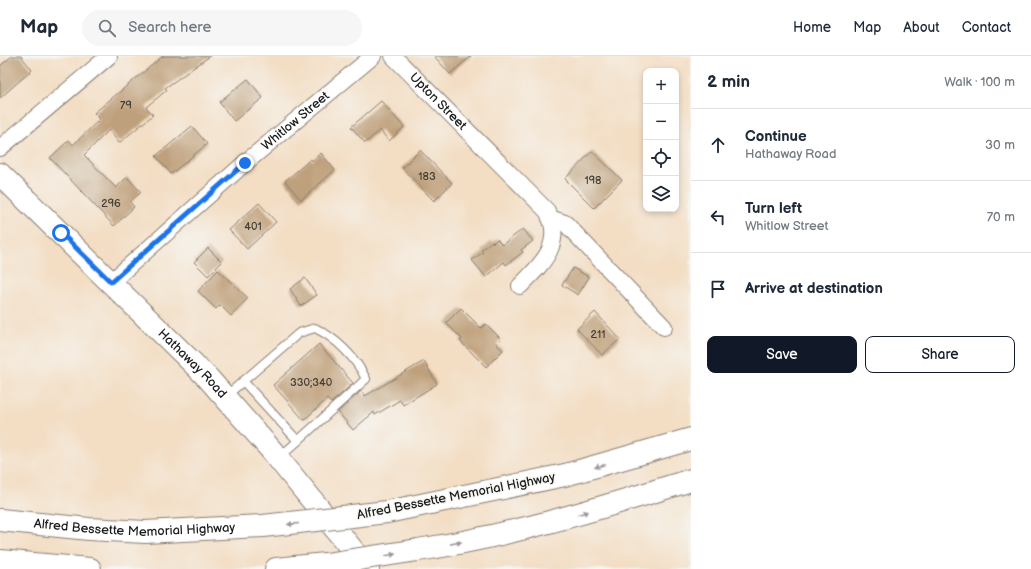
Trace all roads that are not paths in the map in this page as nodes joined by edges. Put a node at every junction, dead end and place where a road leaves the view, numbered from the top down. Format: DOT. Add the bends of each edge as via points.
graph roads {
  1 [pos="109,56"];
  2 [pos="373,56"];
  3 [pos="393,56"];
  4 [pos="0,148"];
  5 [pos="0,174"];
  6 [pos="550,218"];
  7 [pos="111,282"];
  8 [pos="520,286"];
  9 [pos="664,327"];
  10 [pos="243,381"];
  11 [pos="225,397"];
  12 [pos="691,430"];
  13 [pos="691,438"];
  14 [pos="298,441"];
  15 [pos="279,459"];
  16 [pos="622,460"];
  17 [pos="691,480"];
  18 [pos="691,490"];
  19 [pos="603,508"];
  20 [pos="0,520"];
  21 [pos="0,561"];
  22 [pos="286,568"];
  23 [pos="90,569"];
  24 [pos="368,569"];
  1 -- 4 [label="street"];
  2 -- 7 [label="street, Whitlow Street" via="245,163"];
  3 -- 6 [label="street, Upton Street" via="547,211"];
  5 -- 7 [label="main road, Hathaway Road"];
  6 -- 8 [label="street" via="553,230 550,250 542,263"];
  6 -- 9 [label="street" via="565,223"];
  7 -- 11 [label="main road, Hathaway Road"];
  10 -- 11 [label="lane"];
  10 -- 14 [label="lane"];
  10 -- 14 [label="lane" via="299,333 315,328 338,344 360,366 366,379"];
  11 -- 15 [label="main road, Hathaway Road"];
  12 -- 16 [label="main road"];
  13 -- 16 [label="main road, Alfred Bessette Memorial Highway"];
  14 -- 15 [label="lane"];
  15 -- 24 [label="main road, Hathaway Road"];
  16 -- 20 [label="main road, Alfred Bessette Memorial Highway, one-way, bridge" via="518,486 387,512 263,526 145,532"];
  17 -- 19 [label="main road"];
  18 -- 19 [label="main road"];
  22 -- 19 [label="main road, one-way, bridge" via="418,550 514,531"];
  21 -- 23 [label="main road"];
}
